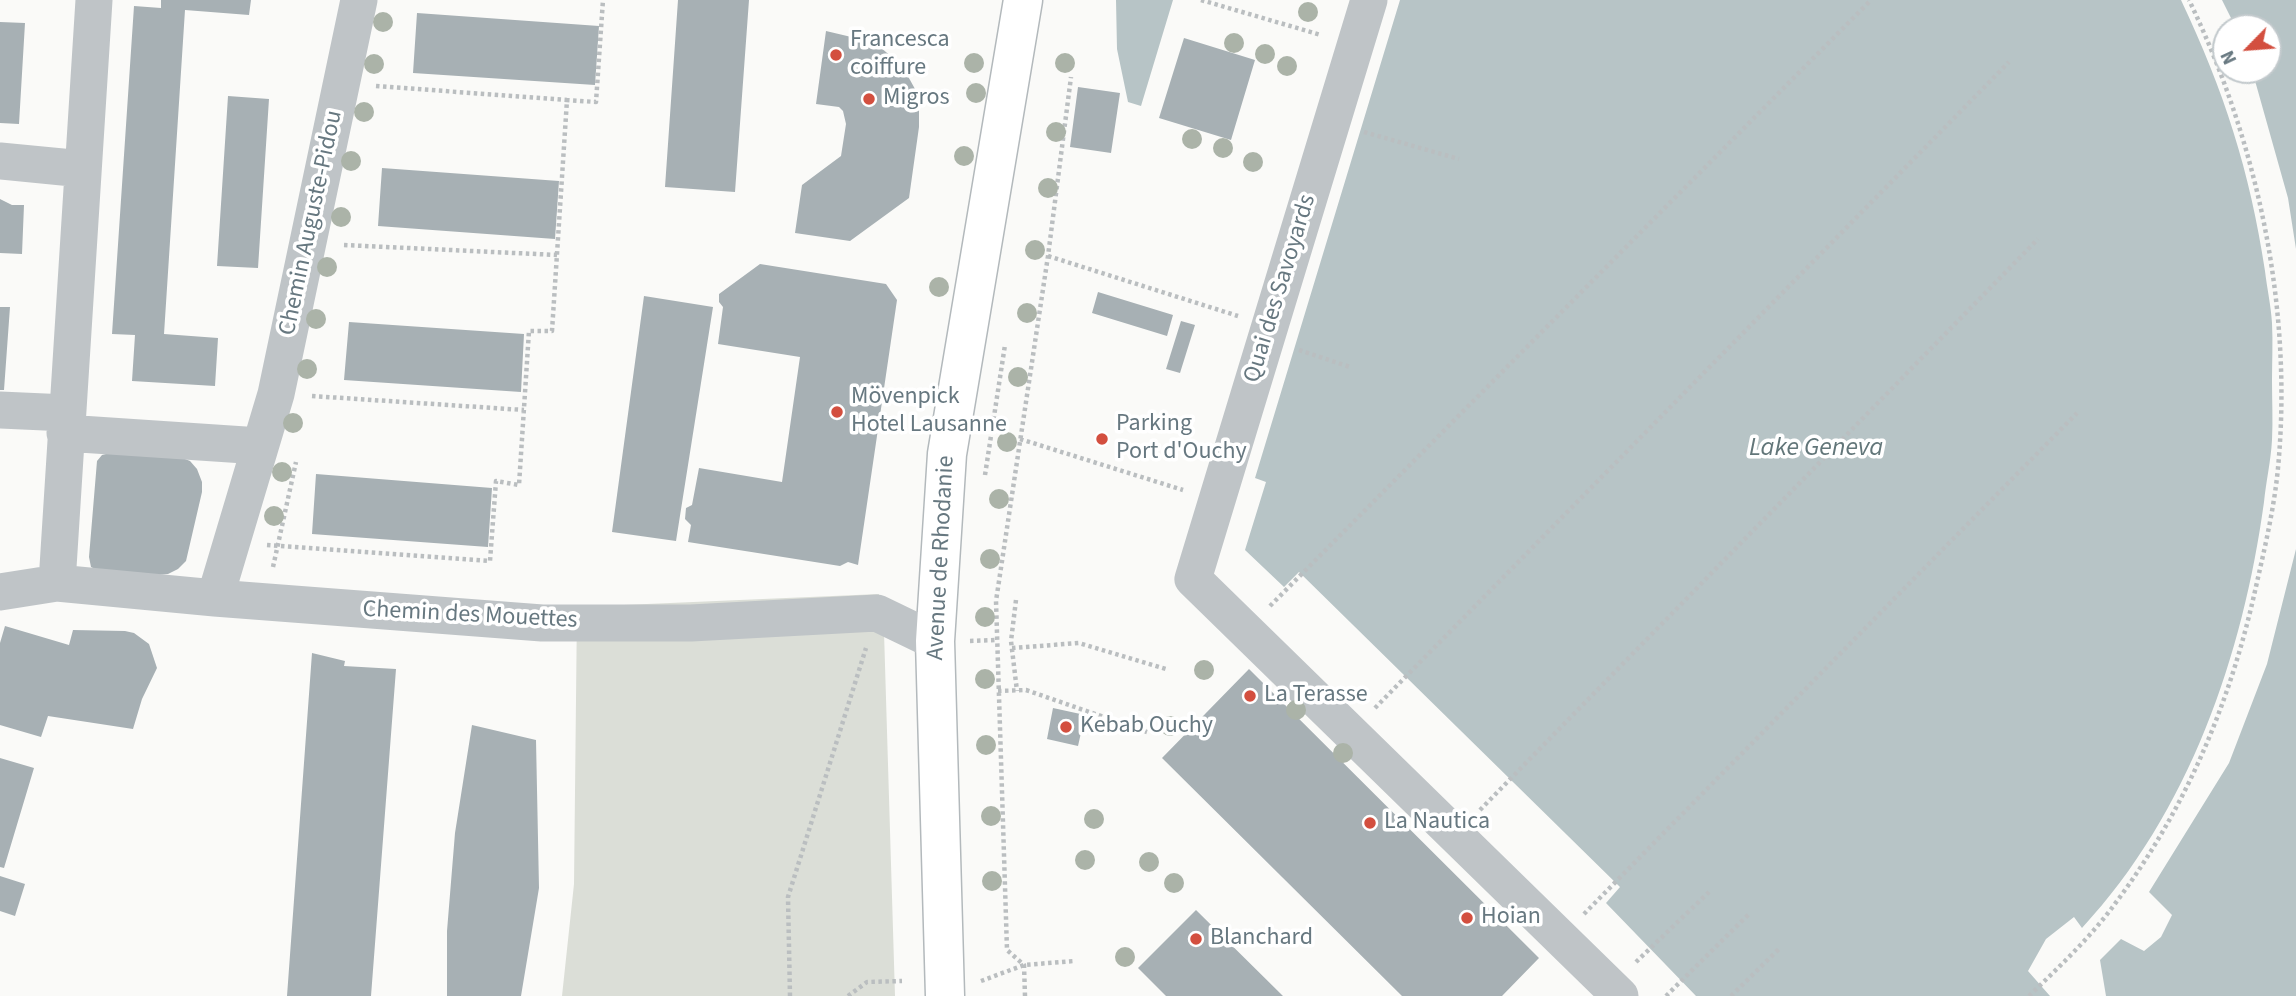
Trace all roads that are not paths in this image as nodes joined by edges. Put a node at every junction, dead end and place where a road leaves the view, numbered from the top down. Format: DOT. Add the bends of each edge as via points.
graph roads {
  1 [pos="94,0"];
  2 [pos="359,0"];
  3 [pos="1023,0"];
  4 [pos="1369,0"];
  5 [pos="0,161"];
  6 [pos="83,169"];
  7 [pos="0,410"];
  8 [pos="66,423"];
  9 [pos="260,446"];
  10 [pos="57,583"];
  11 [pos="0,592"];
  12 [pos="215,598"];
  13 [pos="952,635"];
  14 [pos="971,987"];
  15 [pos="1615,991"];
  1 -- 6 [label="street"];
  2 -- 9 [label="street, Chemin Auguste-Pidou" via="276,394"];
  3 -- 13 [label="main road, Avenue de Rhodanie" via="947,454"];
  4 -- 15 [label="street, Quai des Savoyards" via="1193,579"];
  5 -- 6 [label="street"];
  6 -- 8 [label="street"];
  7 -- 8 [label="street"];
  8 -- 9 [label="street"];
  8 -- 10 [label="street"];
  9 -- 12 [label="street, Chemin Auguste-Pidou"];
  10 -- 11 [label="street, Chemin des Mouettes"];
  10 -- 12 [label="street, Chemin des Mouettes"];
  12 -- 13 [label="street, Chemin des Mouettes" via="542,623 691,623 877,613"];
  13 -- 14 [label="main road, Avenue de Rhodanie"];
}
